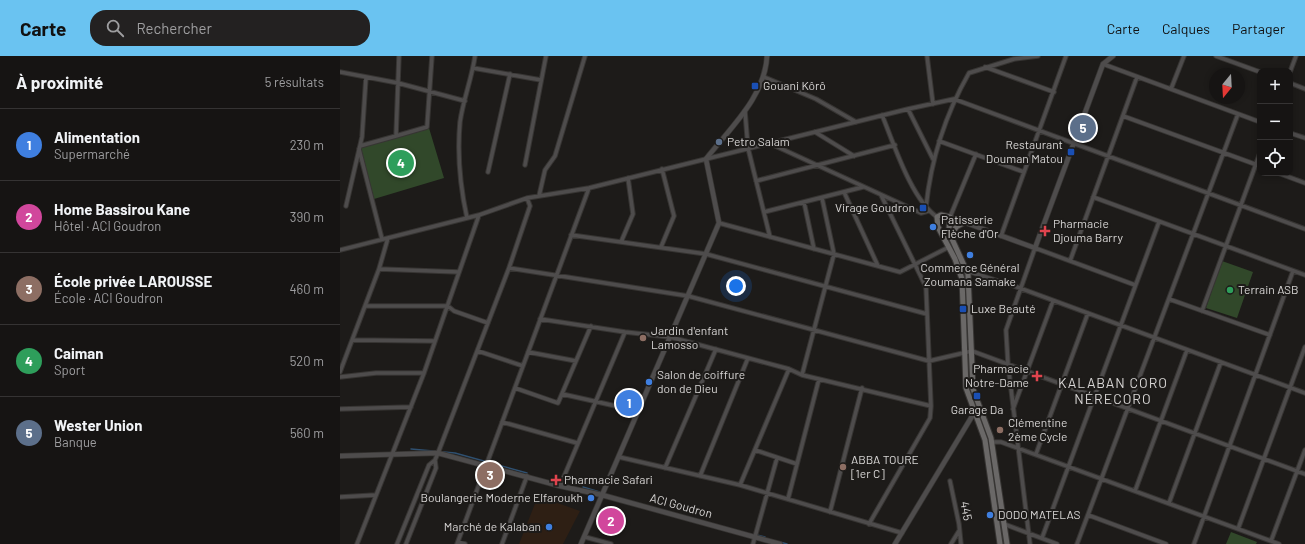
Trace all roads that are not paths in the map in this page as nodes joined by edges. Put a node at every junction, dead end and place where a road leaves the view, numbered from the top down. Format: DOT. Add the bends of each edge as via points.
graph roads {
  1 [pos="399,56"];
  2 [pos="432,56"];
  3 [pos="475,56"];
  4 [pos="546,56"];
  5 [pos="585,56"];
  6 [pos="767,56"];
  7 [pos="927,56"];
  8 [pos="1038,56"];
  9 [pos="1066,56"];
  10 [pos="1113,56"];
  11 [pos="1184,56"];
  12 [pos="1216,56"];
  13 [pos="1296,56"];
  14 [pos="1103,64"];
  15 [pos="986,67"];
  16 [pos="473,68"];
  17 [pos="1292,68"];
  18 [pos="1257,71"];
  19 [pos="340,72"];
  20 [pos="510,74"];
  21 [pos="1137,76"];
  22 [pos="366,77"];
  23 [pos="764,77"];
  24 [pos="541,80"];
  25 [pos="398,83"];
  26 [pos="1293,84"];
  27 [pos="1171,89"];
  28 [pos="1305,89"];
  29 [pos="430,91"];
  30 [pos="1054,92"];
  31 [pos="954,99"];
  32 [pos="465,101"];
  33 [pos="933,104"];
  34 [pos="908,109"];
  35 [pos="744,111"];
  36 [pos="1238,114"];
  37 [pos="882,115"];
  38 [pos="1123,116"];
  39 [pos="1257,121"];
  40 [pos="856,122"];
  41 [pos="1039,131"];
  42 [pos="815,132"];
  43 [pos="1293,134"];
  44 [pos="396,136"];
  45 [pos="1305,138"];
  46 [pos="939,141"];
  47 [pos="768,143"];
  48 [pos="1073,143"];
  49 [pos="895,145"];
  50 [pos="360,147"];
  51 [pos="748,148"];
  52 [pos="1223,153"];
  53 [pos="976,154"];
  54 [pos="854,156"];
  55 [pos="1108,156"];
  56 [pos="706,159"];
  57 [pos="933,159"];
  58 [pos="525,165"];
  59 [pos="815,165"];
  60 [pos="1257,166"];
  61 [pos="1257,168"];
  62 [pos="662,170"];
  63 [pos="488,172"];
  64 [pos="1024,172"];
  65 [pos="1286,176"];
  66 [pos="628,178"];
  67 [pos="756,180"];
  68 [pos="1305,183"];
  69 [pos="864,187"];
  70 [pos="589,188"];
  71 [pos="844,192"];
  72 [pos="1208,193"];
  73 [pos="881,195"];
  74 [pos="539,196"];
  75 [pos="1093,197"];
  76 [pos="527,198"];
  77 [pos="822,198"];
  78 [pos="804,202"];
  79 [pos="1241,205"];
  80 [pos="346,206"];
  81 [pos="927,209"];
  82 [pos="764,212"];
  83 [pos="479,215"];
  84 [pos="937,217"];
  85 [pos="950,217"];
  86 [pos="467,218"];
  87 [pos="964,222"];
  88 [pos="1159,222"];
  89 [pos="719,223"];
  90 [pos="1305,229"];
  91 [pos="1193,234"];
  92 [pos="572,235"];
  93 [pos="1001,236"];
  94 [pos="770,237"];
  95 [pos="388,238"];
  96 [pos="382,239"];
  97 [pos="952,239"];
  98 [pos="621,242"];
  99 [pos="1226,246"];
  100 [pos="661,247"];
  101 [pos="950,247"];
  102 [pos="1035,248"];
  103 [pos="814,249"];
  104 [pos="340,250"];
  105 [pos="706,254"];
  106 [pos="834,254"];
  107 [pos="1070,261"];
  108 [pos="915,264"];
  109 [pos="878,266"];
  110 [pos="509,268"];
  111 [pos="379,270"];
  112 [pos="967,271"];
  113 [pos="1293,271"];
  114 [pos="459,272"];
  115 [pos="1305,275"];
  116 [pos="556,276"];
  117 [pos="1135,285"];
  118 [pos="826,286"];
  119 [pos="1020,288"];
  120 [pos="688,296"];
  121 [pos="1169,299"];
  122 [pos="1053,300"];
  123 [pos="365,306"];
  124 [pos="448,306"];
  125 [pos="1202,311"];
  126 [pos="1088,313"];
  127 [pos="927,314"];
  128 [pos="540,319"];
  129 [pos="488,323"];
  130 [pos="1120,325"];
  131 [pos="591,326"];
  132 [pos="814,329"];
  133 [pos="625,332"];
  134 [pos="1270,335"];
  135 [pos="670,337"];
  136 [pos="1154,338"];
  137 [pos="352,340"];
  138 [pos="434,341"];
  139 [pos="1305,347"];
  140 [pos="716,349"];
  141 [pos="1187,350"];
  142 [pos="478,351"];
  143 [pos="972,351"];
  144 [pos="528,352"];
  145 [pos="964,353"];
  146 [pos="748,358"];
  147 [pos="576,360"];
  148 [pos="929,360"];
  149 [pos="1221,362"];
  150 [pos="1008,364"];
  151 [pos="523,366"];
  152 [pos="789,369"];
  153 [pos="1027,371"];
  154 [pos="340,372"];
  155 [pos="424,374"];
  156 [pos="802,375"];
  157 [pos="1255,375"];
  158 [pos="340,377"];
  159 [pos="819,379"];
  160 [pos="1062,384"];
  161 [pos="515,388"];
  162 [pos="862,388"];
  163 [pos="1290,388"];
  164 [pos="1305,393"];
  165 [pos="562,394"];
  166 [pos="1094,396"];
  167 [pos="596,401"];
  168 [pos="931,406"];
  169 [pos="411,407"];
  170 [pos="340,409"];
  171 [pos="979,409"];
  172 [pos="1128,409"];
  173 [pos="1013,410"];
  174 [pos="638,411"];
  175 [pos="974,413"];
  176 [pos="1161,421"];
  177 [pos="502,422"];
  178 [pos="1195,433"];
  179 [pos="992,442"];
  180 [pos="577,443"];
  181 [pos="1229,446"];
  182 [pos="1018,448"];
  183 [pos="755,450"];
  184 [pos="1305,450"];
  185 [pos="438,453"];
  186 [pos="393,454"];
  187 [pos="1036,454"];
  188 [pos="340,456"];
  189 [pos="619,457"];
  190 [pos="777,458"];
  191 [pos="1264,459"];
  192 [pos="435,460"];
  193 [pos="797,464"];
  194 [pos="486,465"];
  195 [pos="1068,466"];
  196 [pos="665,468"];
  197 [pos="1297,471"];
  198 [pos="1305,474"];
  199 [pos="527,476"];
  200 [pos="700,476"];
  201 [pos="1102,479"];
  202 [pos="950,481"];
  203 [pos="740,485"];
  204 [pos="560,486"];
  205 [pos="1135,491"];
  206 [pos="766,493"];
  207 [pos="376,495"];
  208 [pos="602,495"];
  209 [pos="340,498"];
  210 [pos="788,499"];
  211 [pos="1169,504"];
  212 [pos="830,512"];
  213 [pos="1088,515"];
  214 [pos="1203,516"];
  215 [pos="870,524"];
  216 [pos="1004,524"];
  217 [pos="1238,529"];
  218 [pos="959,531"];
  219 [pos="902,533"];
  220 [pos="1028,533"];
  221 [pos="585,537"];
  222 [pos="755,537"];
  223 [pos="1042,538"];
  224 [pos="1271,541"];
  225 [pos="457,543"];
  226 [pos="357,544"];
  227 [pos="398,544"];
  228 [pos="406,544"];
  229 [pos="465,544"];
  230 [pos="502,544"];
  231 [pos="581,544"];
  232 [pos="611,544"];
  233 [pos="753,544"];
  234 [pos="780,544"];
  235 [pos="895,544"];
  236 [pos="951,544"];
  237 [pos="961,544"];
  238 [pos="1000,544"];
  239 [pos="1007,544"];
  240 [pos="1030,544"];
  241 [pos="1057,544"];
  242 [pos="1077,544"];
  243 [pos="1166,544"];
  244 [pos="1194,544"];
  245 [pos="1279,544"];
  1 -- 25 [label="street"];
  2 -- 29 [label="street"];
  3 -- 16 [label="street"];
  4 -- 24 [label="street"];
  5 -- 74 [label="street" via="555,156 545,170"];
  6 -- 23 [label="street"];
  7 -- 33 [label="street"];
  8 -- 15 [label="street" via="1014,59"];
  9 -- 30 [label="street"];
  10 -- 14 [label="street"];
  11 -- 27 [label="street"];
  12 -- 18 [label="street"];
  13 -- 17 [label="street"];
  14 -- 21 [label="street"];
  14 -- 48 [label="street"];
  15 -- 30 [label="street"];
  15 -- 31 [label="street" via="969,73"];
  16 -- 20 [label="street"];
  16 -- 32 [label="street"];
  19 -- 22 [label="street"];
  20 -- 24 [label="street"];
  20 -- 63 [label="street"];
  21 -- 27 [label="street"];
  21 -- 38 [label="street"];
  22 -- 25 [label="street"];
  22 -- 50 [label="street"];
  23 -- 35 [label="street" via="759,90"];
  23 -- 40 [label="street" via="816,99"];
  24 -- 58 [label="street"];
  25 -- 29 [label="street"];
  25 -- 44 [label="street"];
  26 -- 28 [label="street"];
  27 -- 36 [label="street"];
  29 -- 32 [label="street"];
  29 -- 44 [label="street" via="427,127"];
  30 -- 41 [label="street"];
  31 -- 33 [label="street"];
  31 -- 41 [label="street"];
  31 -- 46 [label="street"];
  32 -- 86 [label="street" via="460,122 459,167"];
  33 -- 34 [label="street"];
  34 -- 37 [label="street"];
  34 -- 57 [label="street"];
  35 -- 51 [label="street"];
  35 -- 56 [label="street"];
  36 -- 39 [label="street"];
  36 -- 52 [label="street"];
  37 -- 40 [label="street"];
  37 -- 49 [label="street"];
  38 -- 52 [label="street"];
  38 -- 55 [label="street"];
  40 -- 42 [label="street"];
  41 -- 48 [label="street"];
  41 -- 64 [label="street"];
  42 -- 47 [label="street"];
  42 -- 54 [label="street"];
  43 -- 45 [label="street"];
  44 -- 50 [label="street"];
  46 -- 53 [label="street"];
  46 -- 57 [label="street"];
  47 -- 51 [label="street"];
  47 -- 59 [label="street"];
  48 -- 55 [label="street"];
  48 -- 102 [label="street"];
  49 -- 54 [label="street"];
  49 -- 81 [label="street" via="904,168"];
  50 -- 80 [label="street"];
  50 -- 96 [label="street"];
  51 -- 56 [label="street"];
  51 -- 67 [label="street"];
  52 -- 60 [label="street"];
  52 -- 72 [label="street"];
  53 -- 64 [label="street"];
  53 -- 85 [label="street"];
  54 -- 59 [label="street"];
  55 -- 72 [label="street"];
  55 -- 75 [label="street"];
  56 -- 62 [label="street"];
  56 -- 89 [label="street"];
  57 -- 81 [label="street"];
  59 -- 67 [label="street"];
  59 -- 69 [label="street"];
  61 -- 79 [label="street"];
  62 -- 66 [label="street"];
  62 -- 100 [label="street" via="674,216"];
  64 -- 93 [label="street"];
  65 -- 68 [label="street"];
  66 -- 70 [label="street"];
  66 -- 98 [label="street" via="634,214"];
  67 -- 82 [label="street"];
  69 -- 71 [label="street"];
  69 -- 73 [label="street"];
  70 -- 74 [label="street"];
  70 -- 92 [label="street"];
  71 -- 77 [label="street"];
  71 -- 109 [label="street"];
  72 -- 79 [label="street"];
  72 -- 91 [label="street"];
  73 -- 81 [label="street" via="920,213"];
  73 -- 108 [label="street"];
  74 -- 76 [label="street"];
  75 -- 88 [label="street"];
  75 -- 107 [label="street"];
  76 -- 83 [label="street"];
  76 -- 110 [label="street" via="530,206"];
  77 -- 78 [label="street"];
  77 -- 106 [label="street"];
  78 -- 82 [label="street"];
  78 -- 103 [label="street"];
  79 -- 90 [label="street"];
  79 -- 99 [label="street"];
  81 -- 84 [label="street"];
  82 -- 94 [label="street"];
  83 -- 86 [label="street"];
  83 -- 114 [label="street"];
  84 -- 85 [label="main road"];
  84 -- 101 [label="main road" via="938,226"];
  85 -- 87 [label="street"];
  85 -- 97 [label="main road" via="949,229"];
  86 -- 95 [label="street"];
  87 -- 93 [label="street"];
  87 -- 97 [label="main road" via="956,227"];
  88 -- 91 [label="street"];
  88 -- 117 [label="street"];
  89 -- 94 [label="street"];
  89 -- 105 [label="street"];
  91 -- 99 [label="street"];
  91 -- 121 [label="street"];
  92 -- 98 [label="street"];
  92 -- 116 [label="street"];
  93 -- 102 [label="street"];
  94 -- 103 [label="street"];
  95 -- 96 [label="street"];
  95 -- 111 [label="street"];
  96 -- 104 [label="street"];
  97 -- 112 [label="main road"];
  98 -- 100 [label="street"];
  99 -- 113 [label="street"];
  99 -- 125 [label="street"];
  100 -- 105 [label="street"];
  101 -- 108 [label="street"];
  101 -- 145 [label="main road" via="962,279"];
  102 -- 107 [label="street"];
  102 -- 119 [label="street"];
  103 -- 106 [label="street"];
  105 -- 118 [label="street"];
  105 -- 120 [label="street"];
  106 -- 109 [label="street"];
  106 -- 118 [label="street"];
  107 -- 117 [label="street"];
  108 -- 109 [label="street" via="900,272"];
  108 -- 127 [label="street" via="926,287"];
  110 -- 116 [label="street"];
  110 -- 129 [label="street"];
  111 -- 114 [label="street"];
  111 -- 123 [label="street"];
  112 -- 119 [label="street"];
  112 -- 143 [label="main road"];
  113 -- 115 [label="street"];
  113 -- 134 [label="street"];
  114 -- 124 [label="street"];
  116 -- 120 [label="street"];
  116 -- 128 [label="street"];
  117 -- 130 [label="street"];
  118 -- 127 [label="street"];
  118 -- 132 [label="street"];
  119 -- 122 [label="street"];
  119 -- 150 [label="street" via="1006,330"];
  120 -- 132 [label="street"];
  120 -- 135 [label="street"];
  121 -- 125 [label="street"];
  121 -- 136 [label="street"];
  122 -- 126 [label="street"];
  122 -- 153 [label="street"];
  123 -- 124 [label="street"];
  123 -- 137 [label="street"];
  124 -- 129 [label="street" via="454,311"];
  124 -- 138 [label="street"];
  125 -- 134 [label="street"];
  126 -- 130 [label="street"];
  126 -- 160 [label="street"];
  127 -- 148 [label="street"];
  128 -- 131 [label="street"];
  128 -- 144 [label="street"];
  129 -- 142 [label="street"];
  130 -- 136 [label="street"];
  130 -- 166 [label="street"];
  131 -- 133 [label="street"];
  131 -- 147 [label="street"];
  132 -- 148 [label="street"];
  132 -- 156 [label="street"];
  133 -- 135 [label="street"];
  133 -- 167 [label="street"];
  134 -- 157 [label="street"];
  135 -- 140 [label="street"];
  135 -- 174 [label="street"];
  136 -- 141 [label="street"];
  136 -- 172 [label="street"];
  137 -- 138 [label="street"];
  137 -- 154 [label="street"];
  138 -- 155 [label="street"];
  139 -- 163 [label="street"];
  140 -- 146 [label="street"];
  140 -- 196 [label="street"];
  141 -- 149 [label="street"];
  141 -- 176 [label="street"];
  142 -- 151 [label="street"];
  142 -- 185 [label="street"];
  143 -- 145 [label="street"];
  143 -- 150 [label="street"];
  143 -- 171 [label="main road" via="973,389"];
  144 -- 147 [label="street"];
  144 -- 151 [label="street"];
  145 -- 148 [label="street"];
  145 -- 175 [label="main road" via="967,394"];
  146 -- 152 [label="street"];
  146 -- 200 [label="street"];
  147 -- 165 [label="street"];
  148 -- 168 [label="street"];
  149 -- 157 [label="street"];
  149 -- 178 [label="street"];
  150 -- 153 [label="street"];
  150 -- 173 [label="street"];
  151 -- 161 [label="street"];
  152 -- 156 [label="street"];
  152 -- 183 [label="street"];
  153 -- 160 [label="street"];
  153 -- 173 [label="street"];
  155 -- 158 [label="street" via="376,373"];
  155 -- 169 [label="street"];
  156 -- 159 [label="street"];
  157 -- 163 [label="street"];
  157 -- 181 [label="street"];
  159 -- 162 [label="street"];
  159 -- 193 [label="street"];
  160 -- 166 [label="street"];
  160 -- 187 [label="street"];
  161 -- 165 [label="street" via="558,403"];
  161 -- 177 [label="street"];
  162 -- 168 [label="street"];
  162 -- 212 [label="street"];
  163 -- 164 [label="street"];
  163 -- 191 [label="street"];
  165 -- 167 [label="street"];
  166 -- 172 [label="street"];
  166 -- 195 [label="street"];
  167 -- 174 [label="street"];
  167 -- 180 [label="street"];
  168 -- 215 [label="street" via="930,418"];
  169 -- 170 [label="street"];
  169 -- 186 [label="street"];
  171 -- 175 [label="street"];
  171 -- 179 [label="main road"];
  172 -- 176 [label="street"];
  172 -- 201 [label="street"];
  173 -- 182 [label="street"];
  174 -- 189 [label="street"];
  175 -- 219 [label="street"];
  175 -- 238 [label="main road" via="985,440"];
  176 -- 178 [label="street"];
  176 -- 205 [label="street"];
  177 -- 180 [label="street"];
  177 -- 194 [label="street"];
  178 -- 181 [label="street"];
  178 -- 211 [label="street"];
  179 -- 182 [label="street" via="1002,442"];
  179 -- 216 [label="main road"];
  180 -- 204 [label="street"];
  181 -- 191 [label="street"];
  181 -- 214 [label="street"];
  182 -- 187 [label="street"];
  182 -- 220 [label="street"];
  183 -- 190 [label="street"];
  183 -- 203 [label="street"];
  184 -- 197 [label="street"];
  185 -- 186 [label="street, ACI Goudron"];
  185 -- 192 [label="street"];
  185 -- 194 [label="street, ACI Goudron"];
  186 -- 188 [label="street, ACI Goudron"];
  186 -- 207 [label="street"];
  187 -- 195 [label="street"];
  189 -- 196 [label="street"];
  189 -- 208 [label="street"];
  190 -- 193 [label="street"];
  190 -- 206 [label="street"];
  191 -- 197 [label="street"];
  191 -- 217 [label="street"];
  192 -- 227 [label="street" via="429,464"];
  192 -- 228 [label="street" via="436,468"];
  193 -- 210 [label="street"];
  194 -- 199 [label="street, ACI Goudron"];
  194 -- 225 [label="street"];
  195 -- 201 [label="street"];
  195 -- 223 [label="street"];
  196 -- 200 [label="street"];
  197 -- 198 [label="street"];
  197 -- 224 [label="street"];
  199 -- 204 [label="street, ACI Goudron"];
  199 -- 230 [label="street"];
  200 -- 203 [label="street"];
  201 -- 205 [label="street"];
  201 -- 213 [label="street"];
  202 -- 218 [label="street, 445"];
  203 -- 206 [label="street"];
  204 -- 208 [label="street, ACI Goudron"];
  205 -- 211 [label="street"];
  206 -- 210 [label="street"];
  206 -- 222 [label="street"];
  207 -- 209 [label="street"];
  207 -- 226 [label="street"];
  208 -- 221 [label="street"];
  208 -- 222 [label="street, ACI Goudron"];
  210 -- 212 [label="street"];
  211 -- 214 [label="street"];
  212 -- 215 [label="street"];
  213 -- 242 [label="street"];
  213 -- 243 [label="street"];
  214 -- 217 [label="street"];
  214 -- 244 [label="street"];
  215 -- 219 [label="street"];
  216 -- 220 [label="street"];
  216 -- 239 [label="main road"];
  217 -- 224 [label="street"];
  218 -- 236 [label="street"];
  218 -- 237 [label="street, 445"];
  219 -- 235 [label="street"];
  220 -- 223 [label="street"];
  220 -- 240 [label="street"];
  221 -- 231 [label="street"];
  221 -- 232 [label="street"];
  222 -- 233 [label="street"];
  222 -- 234 [label="street, ACI Goudron"];
  223 -- 241 [label="street"];
  224 -- 245 [label="street"];
  225 -- 229 [label="street"];
}
